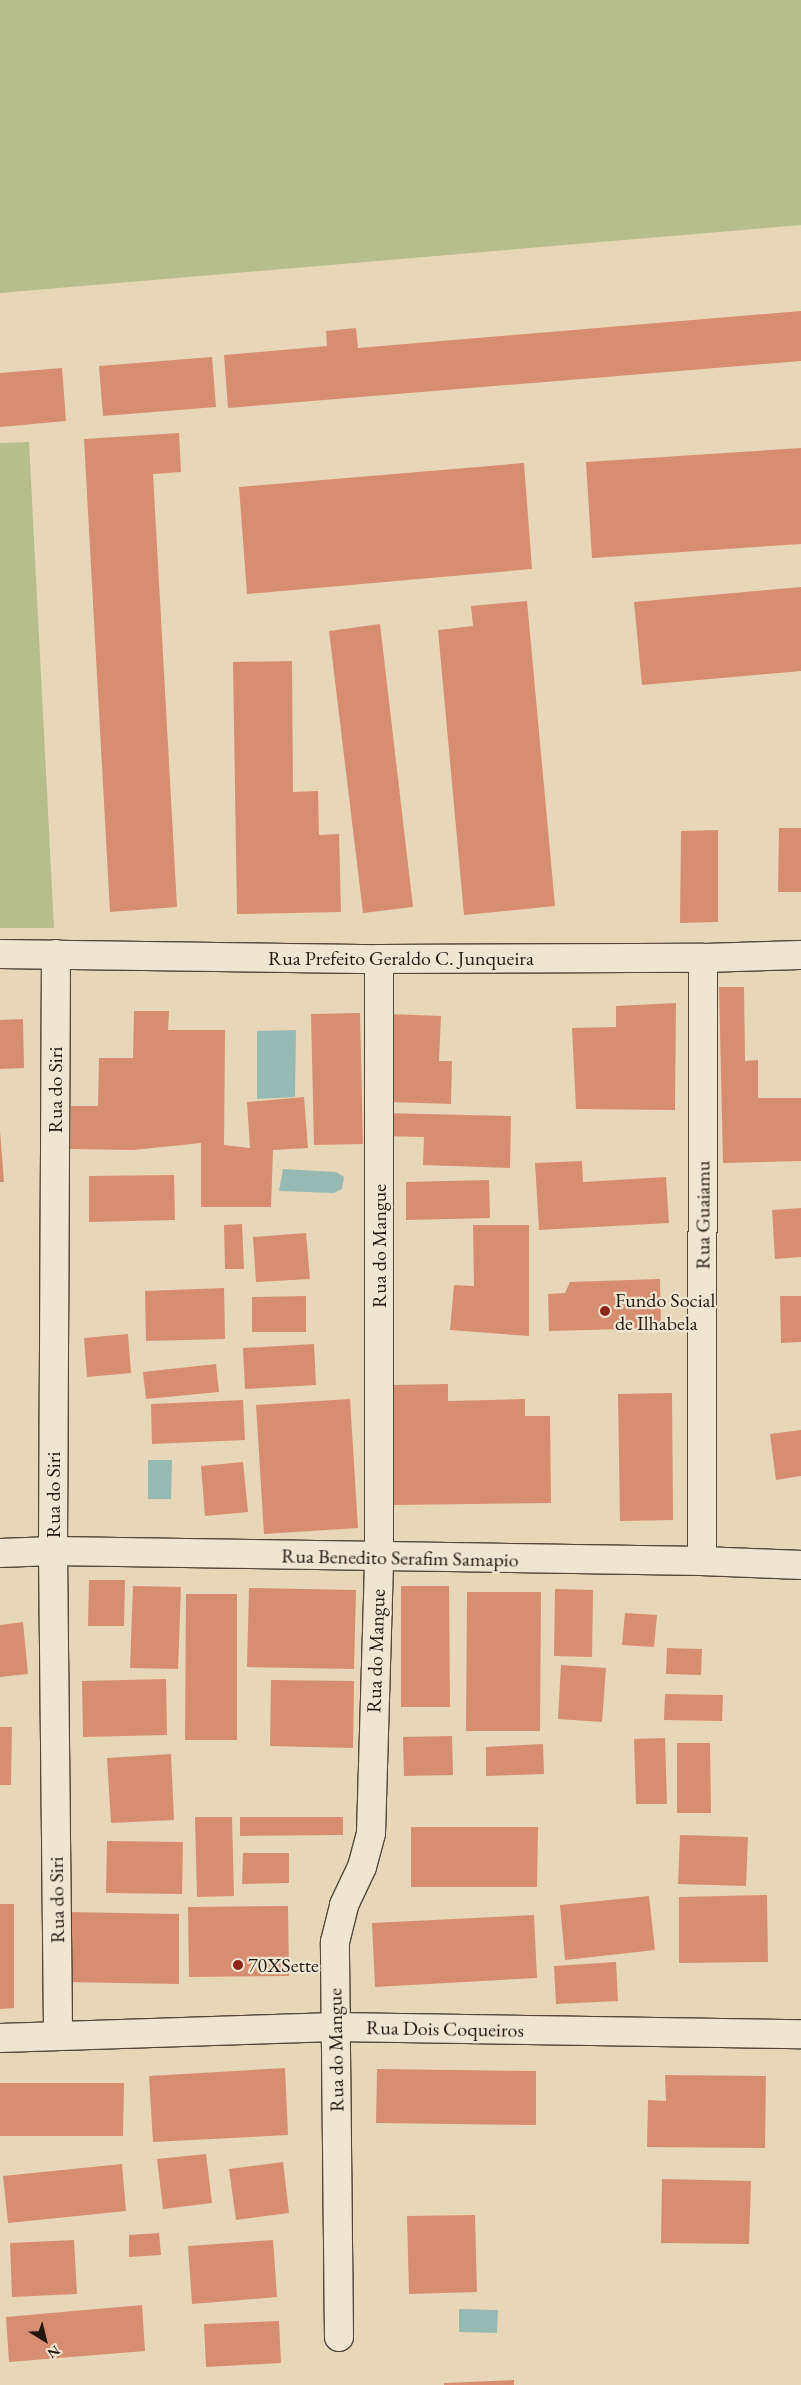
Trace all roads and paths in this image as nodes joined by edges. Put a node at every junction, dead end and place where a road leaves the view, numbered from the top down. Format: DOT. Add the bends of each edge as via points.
graph roads {
  1 [pos="0,954"];
  2 [pos="56,954"];
  3 [pos="801,955"];
  4 [pos="703,958"];
  5 [pos="378,959"];
  6 [pos="53,1551"];
  7 [pos="0,1553"];
  8 [pos="379,1558"];
  9 [pos="702,1561"];
  10 [pos="801,1565"];
  11 [pos="334,2027"];
  12 [pos="801,2034"];
  13 [pos="58,2036"];
  14 [pos="0,2038"];
  15 [pos="340,2337"];
  1 -- 2 [label="street, Rua Prefeito Geraldo C. Junqueira"];
  2 -- 5 [label="street, Rua Prefeito Geraldo C. Junqueira"];
  2 -- 6 [label="street, Rua do Siri"];
  3 -- 4 [label="street, Rua Prefeito Geraldo C. Junqueira"];
  4 -- 5 [label="street, Rua Prefeito Geraldo C. Junqueira"];
  4 -- 9 [label="street, Rua Guaiamu"];
  5 -- 8 [label="street, Rua do Mangue"];
  6 -- 7 [label="street, Rua Benedito Serafim Samapio"];
  6 -- 8 [label="street, Rua Benedito Serafim Samapio"];
  6 -- 13 [label="street, Rua do Siri"];
  8 -- 9 [label="street, Rua Benedito Serafim Samapio"];
  8 -- 11 [label="street, Rua do Mangue" via="372,1833 362,1867 344,1905 335,1942"];
  9 -- 10 [label="street, Rua Benedito Serafim Samapio"];
  11 -- 12 [label="street, Rua Dois Coqueiros"];
  11 -- 13 [label="street, Rua Dois Coqueiros"];
  11 -- 15 [label="street, Rua do Mangue"];
  13 -- 14 [label="street, Rua Dois Coqueiros"];
}
